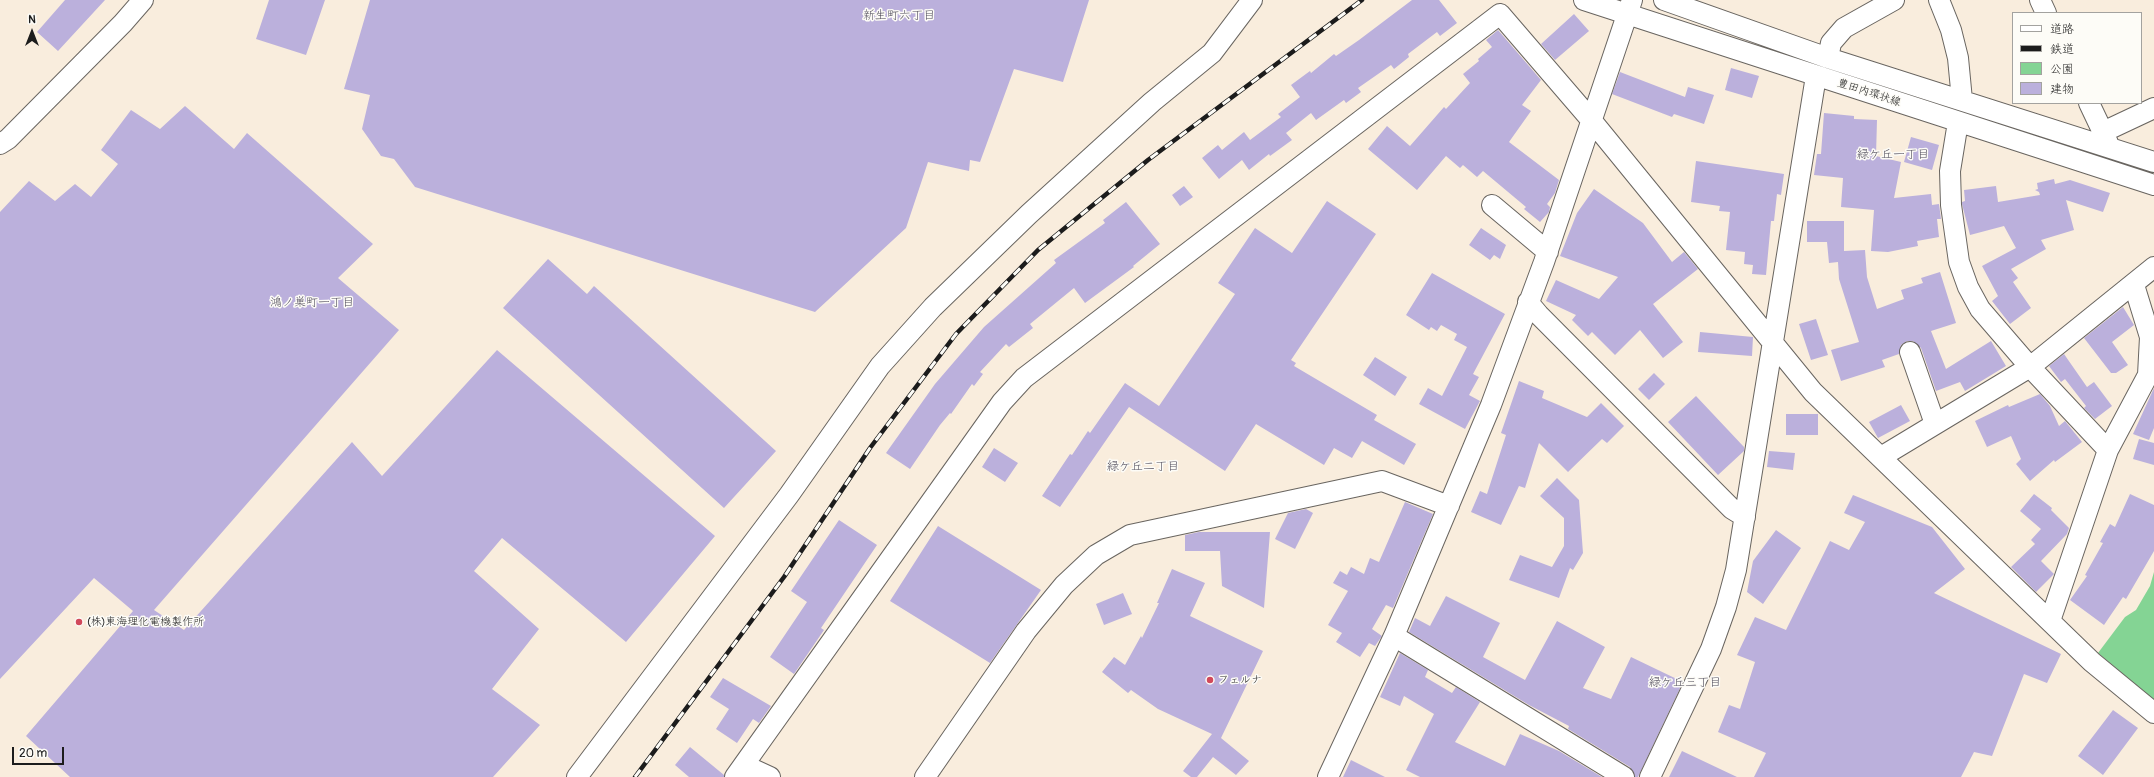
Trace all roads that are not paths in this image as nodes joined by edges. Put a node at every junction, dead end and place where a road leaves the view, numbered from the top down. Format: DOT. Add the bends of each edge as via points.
graph roads {
  1 [pos="143,0"];
  2 [pos="1252,0"];
  3 [pos="1584,0"];
  4 [pos="1664,0"];
  5 [pos="1894,0"];
  6 [pos="1939,0"];
  7 [pos="2040,0"];
  8 [pos="1629,7"];
  9 [pos="2046,12"];
  10 [pos="1828,58"];
  11 [pos="1816,76"];
  12 [pos="1962,100"];
  13 [pos="2090,104"];
  14 [pos="2154,108"];
  15 [pos="1592,121"];
  16 [pos="1958,122"];
  17 [pos="2107,139"];
  18 [pos="0,144"];
  19 [pos="2154,162"];
  20 [pos="2154,185"];
  21 [pos="1492,205"];
  22 [pos="1548,252"];
  23 [pos="2154,267"];
  24 [pos="2134,285"];
  25 [pos="1528,302"];
  26 [pos="1772,344"];
  27 [pos="1910,352"];
  28 [pos="2030,367"];
  29 [pos="1935,424"];
  30 [pos="2108,450"];
  31 [pos="1881,457"];
  32 [pos="1449,506"];
  33 [pos="1744,517"];
  34 [pos="2050,621"];
  35 [pos="1394,636"];
  36 [pos="2154,713"];
  37 [pos="740,771"];
  38 [pos="577,777"];
  39 [pos="770,777"];
  40 [pos="925,777"];
  41 [pos="1328,777"];
  42 [pos="1624,777"];
  43 [pos="1650,777"];
  1 -- 18 [label="street" via="8,139"];
  2 -- 38 [label="street" via="1212,53 1152,102 1029,214 933,307 880,366 790,495"];
  3 -- 8 [label="street, 豊田内環状線"];
  4 -- 10 [label="street, 豊田内環状線"];
  5 -- 10 [label="street" via="1844,28 1831,43"];
  6 -- 12 [label="street" via="1951,30 1958,58"];
  7 -- 9 [label="street"];
  8 -- 11 [label="street, 豊田内環状線"];
  8 -- 15 [label="street"];
  10 -- 12 [label="street, 豊田内環状線"];
  11 -- 16 [label="street, 豊田内環状線"];
  11 -- 26 [label="street"];
  12 -- 17 [label="street, 豊田内環状線"];
  13 -- 17 [label="street"];
  14 -- 17 [label="street"];
  15 -- 22 [label="street"];
  15 -- 26 [label="street"];
  15 -- 37 [label="street" via="1500,14 1024,378 1002,402"];
  16 -- 20 [label="street, 豊田内環状線"];
  16 -- 28 [label="street" via="1950,171 1958,262 1980,309"];
  17 -- 19 [label="street, 豊田内環状線"];
  21 -- 22 [label="street"];
  22 -- 25 [label="street"];
  23 -- 24 [label="street"];
  24 -- 28 [label="street"];
  24 -- 30 [label="street" via="2150,337 2148,375"];
  25 -- 32 [label="street" via="1491,404"];
  25 -- 33 [label="street" via="1732,509"];
  26 -- 31 [label="street" via="1813,392"];
  26 -- 33 [label="street"];
  27 -- 29 [label="street"];
  28 -- 29 [label="street"];
  28 -- 30 [label="street"];
  29 -- 31 [label="street"];
  30 -- 34 [label="street"];
  31 -- 34 [label="street"];
  32 -- 35 [label="street"];
  32 -- 40 [label="street" via="1382,481 1130,535 1096,555 1064,585 1026,631"];
  33 -- 43 [label="street" via="1736,570 1726,608 1711,648"];
  34 -- 36 [label="street" via="2092,662"];
  35 -- 41 [label="street"];
  35 -- 42 [label="street"];
  37 -- 39 [label="street"];
}
